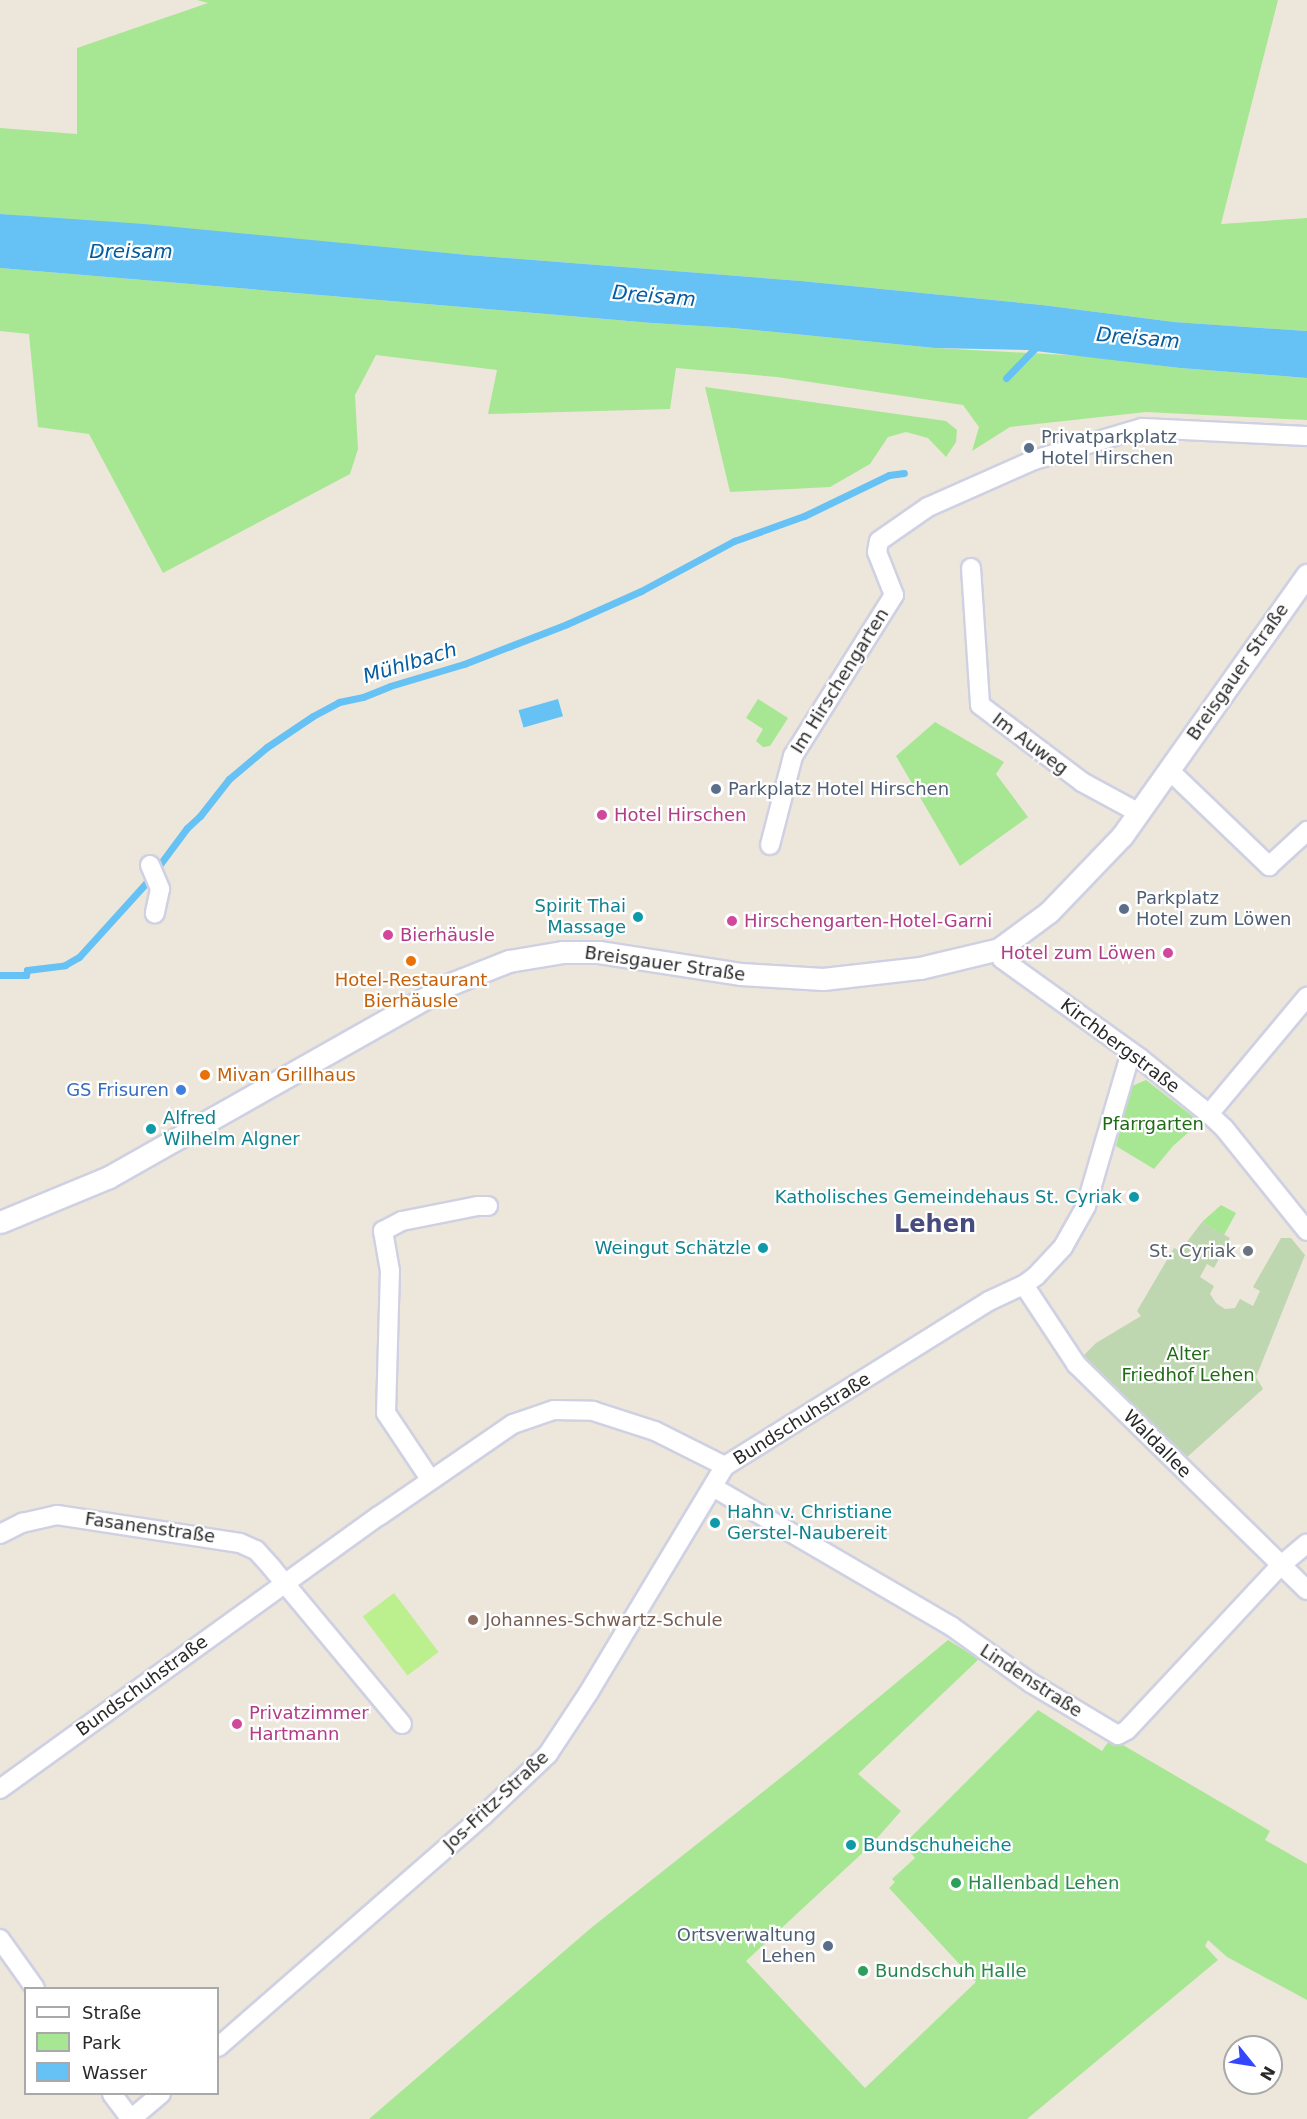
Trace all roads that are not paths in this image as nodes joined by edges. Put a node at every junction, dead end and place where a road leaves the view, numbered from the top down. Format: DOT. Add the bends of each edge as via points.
graph roads {
  1 [pos="1307,436"];
  2 [pos="971,568"];
  3 [pos="1307,575"];
  4 [pos="1169,770"];
  5 [pos="1138,813"];
  6 [pos="1307,831"];
  7 [pos="770,845"];
  8 [pos="150,865"];
  9 [pos="156,913"];
  10 [pos="999,949"];
  11 [pos="1307,997"];
  12 [pos="1131,1052"];
  13 [pos="1209,1114"];
  14 [pos="488,1206"];
  15 [pos="0,1222"];
  16 [pos="1307,1231"];
  17 [pos="1024,1285"];
  18 [pos="725,1466"];
  19 [pos="430,1479"];
  20 [pos="713,1487"];
  21 [pos="0,1533"];
  22 [pos="1307,1543"];
  23 [pos="1280,1566"];
  24 [pos="285,1584"];
  25 [pos="1307,1590"];
  26 [pos="402,1724"];
  27 [pos="0,1789"];
  28 [pos="0,1940"];
  29 [pos="34,1987"];
  30 [pos="219,2046"];
  31 [pos="113,2095"];
  32 [pos="160,2095"];
  33 [pos="131,2119"];
  1 -- 7 [label="street, Im Hirschengarten" via="1143,428 1034,460 928,507 879,541 877,552 894,595 793,756"];
  2 -- 5 [label="street, Im Auweg" via="980,705 1082,782"];
  3 -- 4 [label="street, Breisgauer Straße"];
  4 -- 5 [label="street, Breisgauer Straße"];
  4 -- 6 [label="street" via="1269,866"];
  5 -- 10 [label="street, Breisgauer Straße" via="1070,891 1038,922"];
  8 -- 9 [label="street" via="160,889"];
  10 -- 12 [label="street, Kirchbergstraße" via="1002,959"];
  10 -- 15 [label="street, Breisgauer Straße" via="920,968 823,979 741,974 598,952 563,952 509,962 448,985 110,1177"];
  11 -- 13 [label="street"];
  12 -- 13 [label="street, Kirchbergstraße"];
  12 -- 17 [label="street, Bundschuhstraße" via="1086,1206 1063,1248"];
  13 -- 16 [label="street, Kirchbergstraße"];
  14 -- 19 [label="street" via="402,1221 382,1231 390,1271 386,1413"];
  17 -- 18 [label="street, Bundschuhstraße" via="989,1301"];
  17 -- 23 [label="street, Waldallee" via="1076,1364"];
  18 -- 19 [label="street, Bundschuhstraße" via="655,1431 593,1411 554,1410 513,1424"];
  18 -- 20 [label="street, Jos-Fritz-Straße"];
  19 -- 24 [label="street, Bundschuhstraße"];
  20 -- 23 [label="street, Lindenstraße" via="951,1626 1032,1683 1118,1735 1127,1730"];
  20 -- 30 [label="street, Jos-Fritz-Straße" via="548,1754 479,1820"];
  21 -- 24 [label="street, Fasanenstraße" via="57,1515 217,1538 256,1550"];
  22 -- 23 [label="street, Lindenstraße"];
  23 -- 25 [label="street, Waldallee"];
  24 -- 26 [label="street"];
  24 -- 27 [label="street, Bundschuhstraße"];
  28 -- 29 [label="street"];
  31 -- 33 [label="street"];
  32 -- 33 [label="street"];
}
